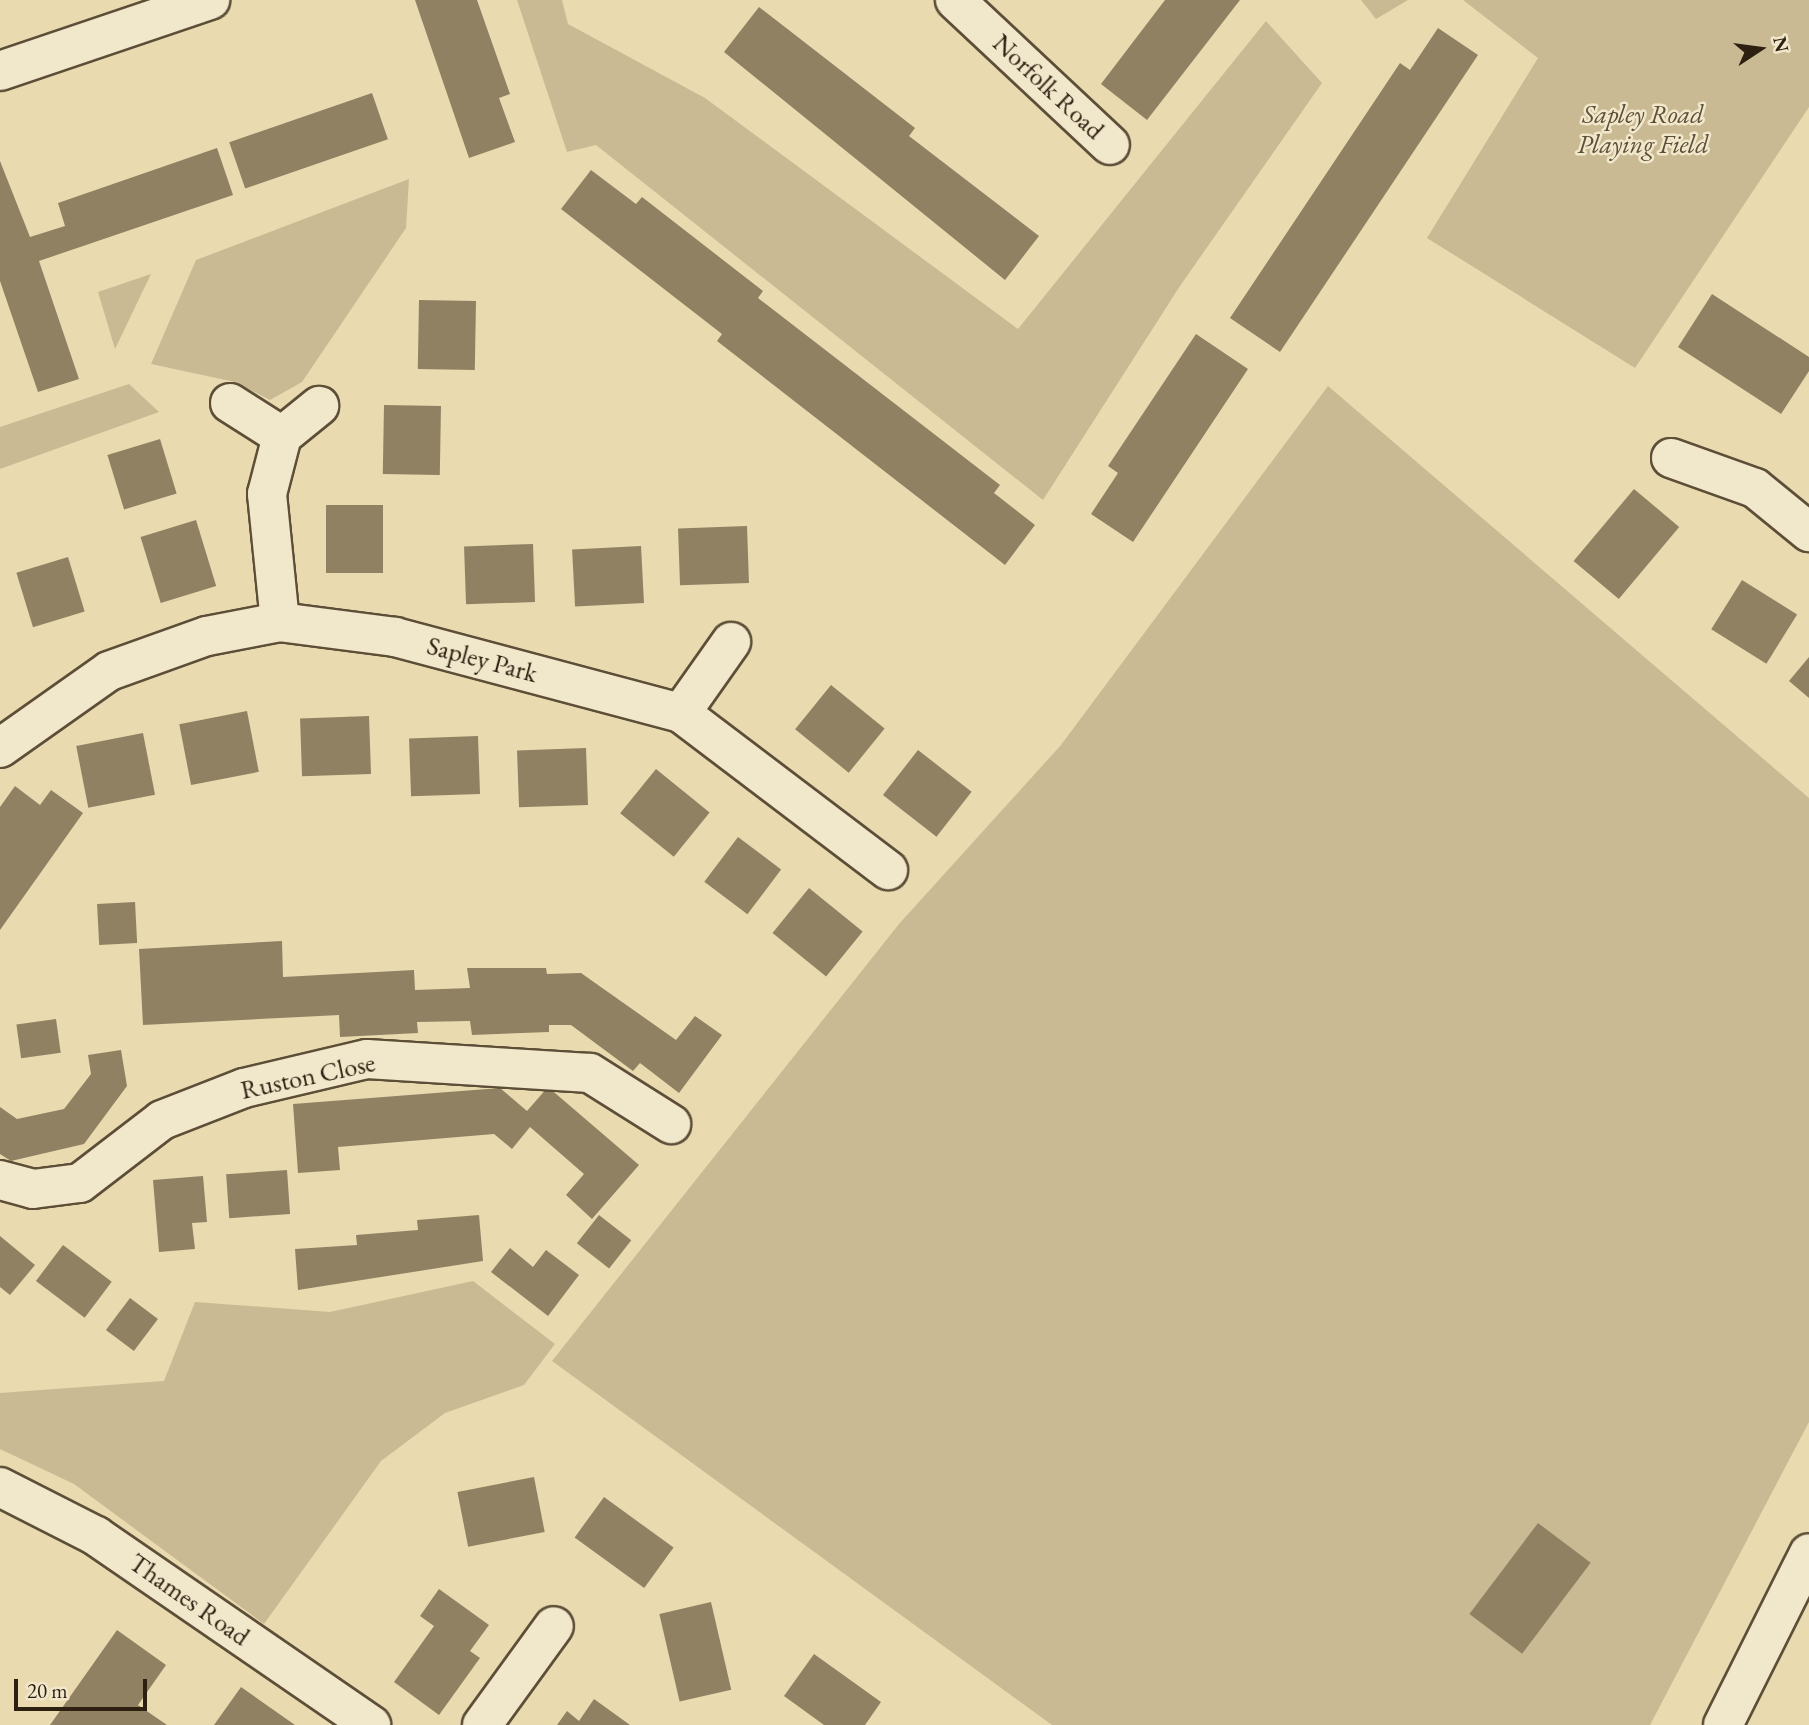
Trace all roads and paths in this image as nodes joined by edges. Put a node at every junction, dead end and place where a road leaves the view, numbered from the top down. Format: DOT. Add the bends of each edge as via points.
graph roads {
  1 [pos="210,0"];
  2 [pos="955,0"];
  3 [pos="0,71"];
  4 [pos="1110,145"];
  5 [pos="230,403"];
  6 [pos="320,406"];
  7 [pos="282,436"];
  8 [pos="1671,458"];
  9 [pos="1809,532"];
  10 [pos="280,622"];
  11 [pos="731,642"];
  12 [pos="681,713"];
  13 [pos="0,748"];
  14 [pos="888,870"];
  15 [pos="671,1124"];
  16 [pos="0,1180"];
  17 [pos="0,1487"];
  18 [pos="1809,1553"];
  19 [pos="554,1626"];
  20 [pos="371,1725"];
  21 [pos="482,1725"];
  22 [pos="1723,1725"];
  1 -- 3 [label="street"];
  2 -- 4 [label="street, Norfolk Road"];
  5 -- 7 [label="street"];
  6 -- 7 [label="street"];
  7 -- 10 [label="street" via="267,494"];
  8 -- 9 [label="street" via="1755,488"];
  10 -- 12 [label="street, Sapley Park" via="395,637"];
  10 -- 13 [label="street, Sapley Park" via="207,636 109,671"];
  11 -- 12 [label="street"];
  12 -- 14 [label="street, Sapley Park"];
  15 -- 16 [label="street, Ruston Close" via="590,1073 367,1059 244,1088 162,1119 79,1183 33,1189"];
  17 -- 20 [label="street, Thames Road" via="96,1536"];
  18 -- 22 [label="street"];
  19 -- 21 [label="street"];
}
